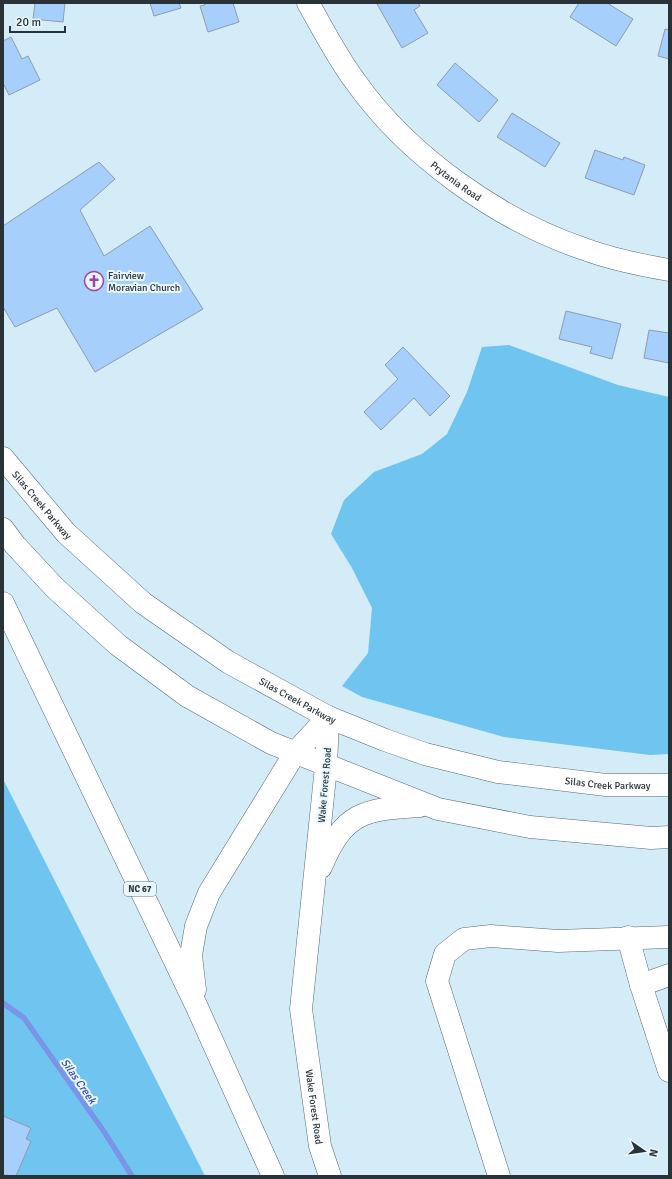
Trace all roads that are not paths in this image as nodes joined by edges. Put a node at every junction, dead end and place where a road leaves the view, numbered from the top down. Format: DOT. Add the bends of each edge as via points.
graph roads {
  1 [pos="308,3"];
  2 [pos="669,270"];
  3 [pos="3,458"];
  4 [pos="3,529"];
  5 [pos="3,603"];
  6 [pos="328,717"];
  7 [pos="294,753"];
  8 [pos="326,767"];
  9 [pos="669,785"];
  10 [pos="430,806"];
  11 [pos="669,837"];
  12 [pos="314,885"];
  13 [pos="628,937"];
  14 [pos="669,937"];
  15 [pos="669,975"];
  16 [pos="641,985"];
  17 [pos="196,1005"];
  18 [pos="669,1072"];
  19 [pos="273,1176"];
  20 [pos="330,1176"];
  21 [pos="499,1176"];
  1 -- 2 [label="main road, Prytania Road" via="355,81 381,114 411,144 450,176 492,204 537,229 583,249"];
  3 -- 6 [label="main road, Silas Creek Parkway" via="66,533 143,603 228,662"];
  4 -- 7 [label="main road" via="55,588 118,645 187,696"];
  5 -- 17 [label="main road, NC 67"];
  6 -- 7 [label="main road"];
  6 -- 8 [label="main road, Wake Forest Road"];
  6 -- 9 [label="main road, Silas Creek Parkway" via="418,751 498,772 606,785"];
  7 -- 8 [label="main road"];
  7 -- 17 [label="main road" via="209,893 196,926 191,956"];
  8 -- 10 [label="main road"];
  8 -- 12 [label="main road, Wake Forest Road"];
  10 -- 11 [label="main road" via="530,828 651,838"];
  10 -- 12 [label="main road" via="387,808 369,812 349,822 337,835"];
  12 -- 20 [label="main road, Wake Forest Road" via="301,1009 320,1146"];
  13 -- 14 [label="main road"];
  13 -- 16 [label="main road"];
  13 -- 21 [label="main road" via="558,941 484,937 464,939 445,954 437,981"];
  15 -- 16 [label="main road"];
  16 -- 18 [label="main road"];
  17 -- 19 [label="main road, NC 67"];
}
